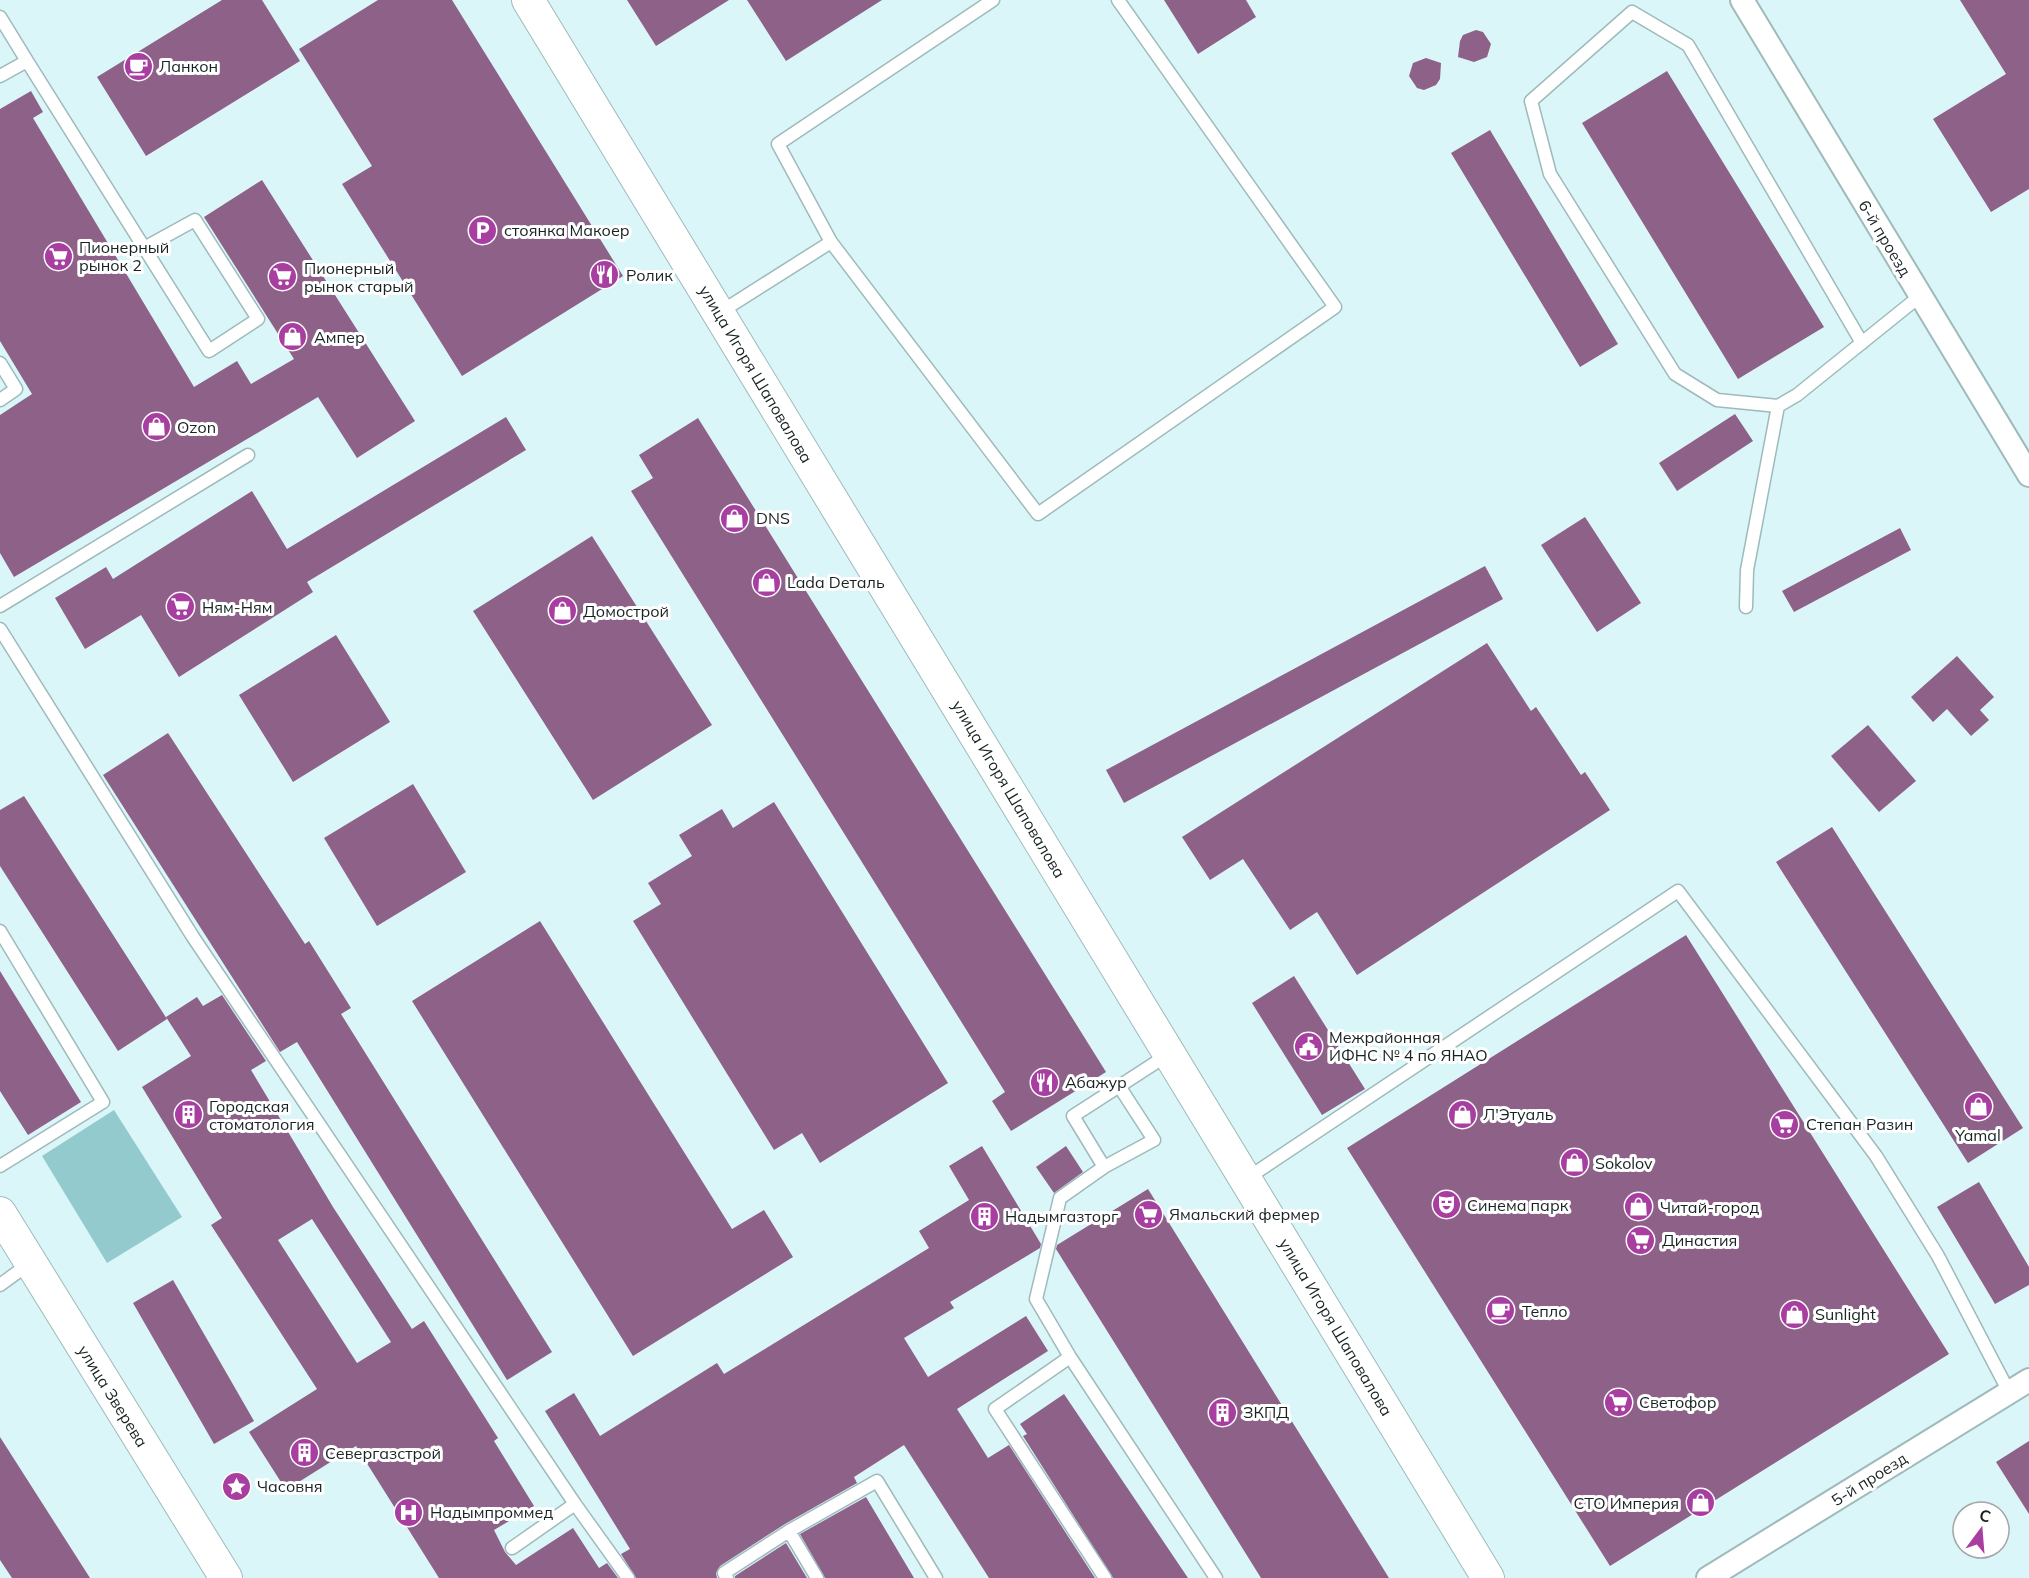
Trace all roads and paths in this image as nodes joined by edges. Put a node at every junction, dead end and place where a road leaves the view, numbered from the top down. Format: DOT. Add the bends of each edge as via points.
graph roads {
  1 [pos="528,0"];
  2 [pos="993,0"];
  3 [pos="1118,0"];
  4 [pos="1742,0"];
  5 [pos="0,17"];
  6 [pos="27,61"];
  7 [pos="0,76"];
  8 [pos="831,242"];
  9 [pos="144,248"];
  10 [pos="1920,296"];
  11 [pos="719,313"];
  12 [pos="1862,343"];
  13 [pos="0,363"];
  14 [pos="0,400"];
  15 [pos="1779,406"];
  16 [pos="248,455"];
  17 [pos="2029,475"];
  18 [pos="0,606"];
  19 [pos="1746,608"];
  20 [pos="0,629"];
  21 [pos="0,931"];
  22 [pos="1170,1053"];
  23 [pos="1119,1086"];
  24 [pos="0,1166"];
  25 [pos="1104,1167"];
  26 [pos="1246,1179"];
  27 [pos="0,1213"];
  28 [pos="30,1263"];
  29 [pos="0,1285"];
  30 [pos="1070,1357"];
  31 [pos="2029,1380"];
  32 [pos="2009,1392"];
  33 [pos="575,1504"];
  34 [pos="789,1532"];
  35 [pos="512,1548"];
  36 [pos="226,1578"];
  37 [pos="628,1578"];
  38 [pos="727,1578"];
  39 [pos="817,1578"];
  40 [pos="936,1578"];
  41 [pos="1106,1578"];
  42 [pos="1216,1578"];
  43 [pos="1488,1578"];
  44 [pos="1708,1578"];
  1 -- 11 [label="street, улица Игоря Шаповалова"];
  2 -- 8 [label="lane" via="778,144"];
  3 -- 8 [label="lane" via="1335,307 1038,514"];
  4 -- 10 [label="street, 6-й проезд"];
  5 -- 6 [label="lane"];
  6 -- 7 [label="lane"];
  6 -- 9 [label="lane"];
  8 -- 11 [label="lane"];
  9 -- 9 [label="lane" via="195,220 258,319 209,351"];
  10 -- 12 [label="lane"];
  10 -- 17 [label="street, 6-й проезд"];
  11 -- 22 [label="street, улица Игоря Шаповалова"];
  12 -- 15 [label="lane"];
  12 -- 15 [label="lane" via="1688,45 1632,12 1531,101 1550,174 1675,374 1716,400"];
  13 -- 14 [label="lane" via="16,388"];
  15 -- 19 [label="lane" via="1747,570"];
  16 -- 18 [label="lane"];
  20 -- 33 [label="lane" via="193,938"];
  21 -- 24 [label="lane" via="103,1102"];
  22 -- 23 [label="lane"];
  22 -- 26 [label="street, улица Игоря Шаповалова"];
  23 -- 25 [label="lane" via="1073,1116"];
  23 -- 25 [label="lane" via="1154,1140"];
  25 -- 30 [label="lane" via="1060,1198 1036,1299"];
  26 -- 32 [label="lane" via="1678,891 1876,1156 1938,1256"];
  26 -- 43 [label="street, улица Игоря Шаповалова"];
  27 -- 28 [label="street, улица Зверева"];
  28 -- 29 [label="lane"];
  28 -- 36 [label="street, улица Зверева"];
  30 -- 41 [label="lane" via="995,1409"];
  30 -- 42 [label="lane"];
  31 -- 32 [label="street, 5-й проезд"];
  32 -- 44 [label="street, 5-й проезд"];
  33 -- 35 [label="lane"];
  33 -- 37 [label="lane"];
  34 -- 38 [label="lane" via="724,1573"];
  34 -- 39 [label="lane"];
  34 -- 40 [label="lane" via="877,1481"];
}
